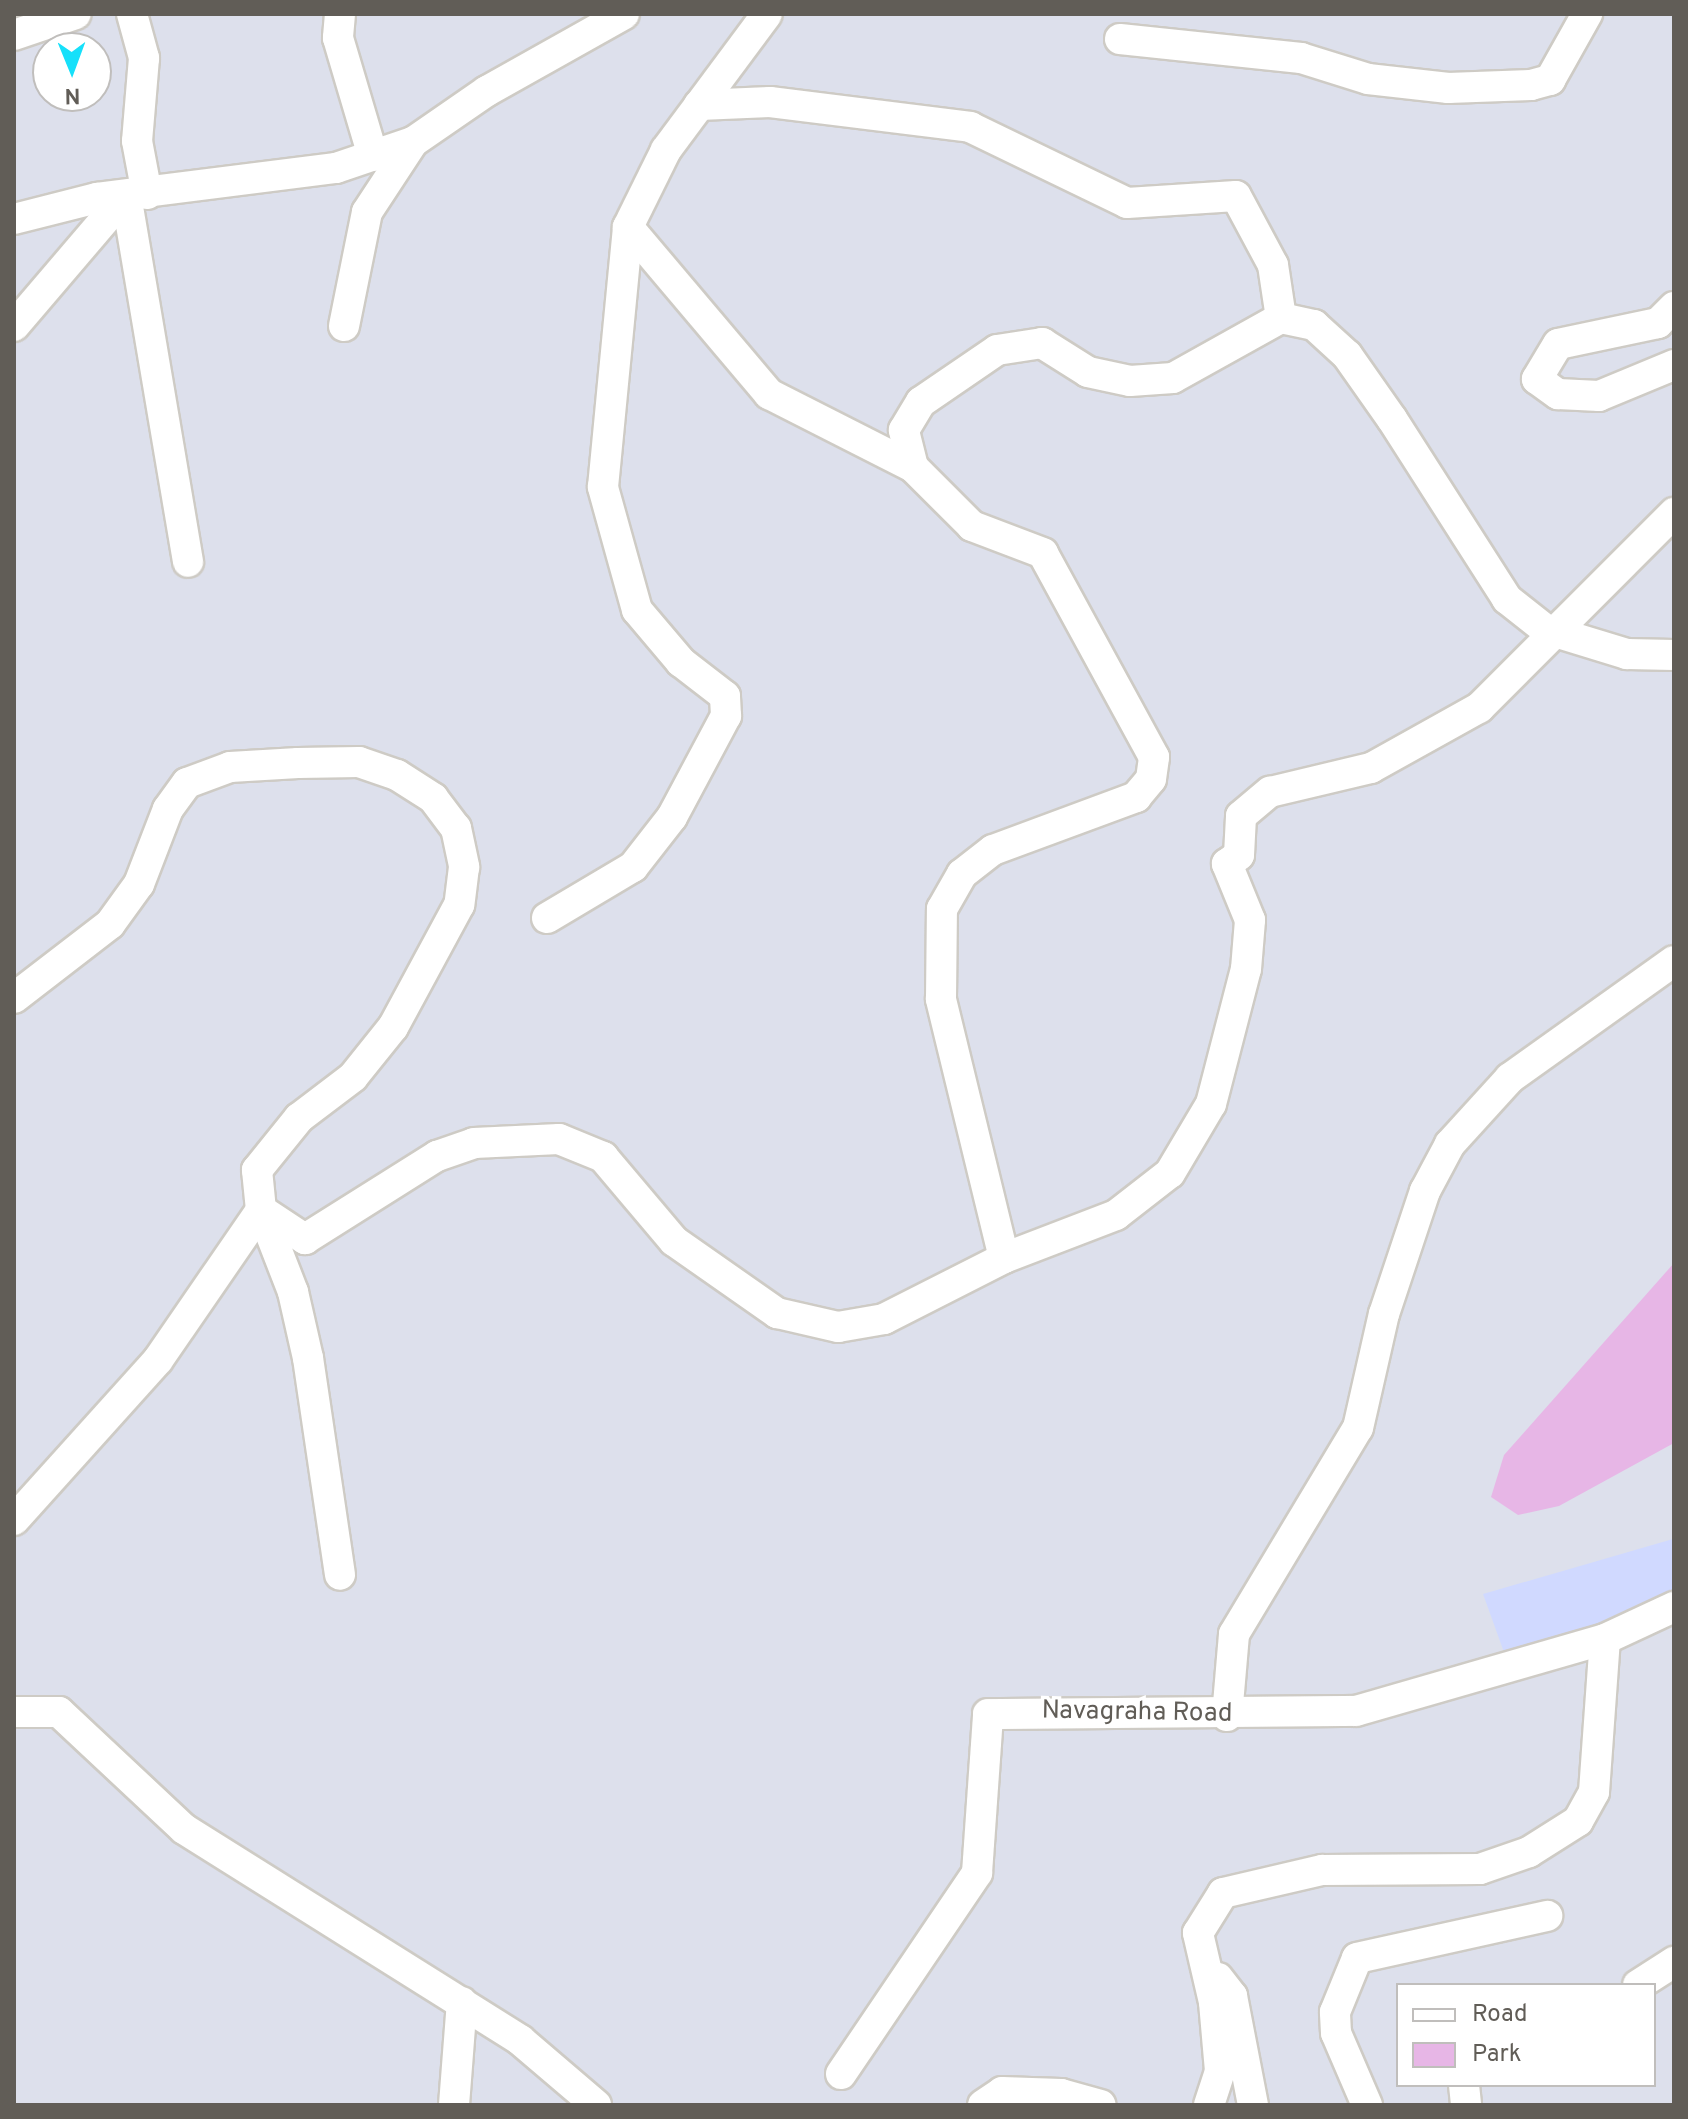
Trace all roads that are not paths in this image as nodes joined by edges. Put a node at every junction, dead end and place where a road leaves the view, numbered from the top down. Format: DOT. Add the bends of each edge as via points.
graph roads {
  1 [pos="76,14"];
  2 [pos="132,14"];
  3 [pos="340,14"];
  4 [pos="624,14"];
  5 [pos="767,14"];
  6 [pos="1587,14"];
  7 [pos="14,35"];
  8 [pos="1120,39"];
  9 [pos="699,105"];
  10 [pos="413,142"];
  11 [pos="373,156"];
  12 [pos="137,195"];
  13 [pos="14,219"];
  14 [pos="628,227"];
  15 [pos="1674,307"];
  16 [pos="1281,318"];
  17 [pos="14,326"];
  18 [pos="344,326"];
  19 [pos="1674,365"];
  20 [pos="913,467"];
  21 [pos="1674,513"];
  22 [pos="188,562"];
  23 [pos="1558,633"];
  24 [pos="1674,655"];
  25 [pos="547,918"];
  26 [pos="1674,961"];
  27 [pos="14,998"];
  28 [pos="261,1210"];
  29 [pos="1004,1258"];
  30 [pos="14,1520"];
  31 [pos="340,1575"];
  32 [pos="1674,1607"];
  33 [pos="1605,1639"];
  34 [pos="14,1712"];
  35 [pos="1227,1716"];
  36 [pos="1547,1916"];
  37 [pos="1207,1962"];
  38 [pos="1674,1962"];
  39 [pos="1641,1983"];
  40 [pos="462,2002"];
  41 [pos="841,2074"];
  42 [pos="454,2105"];
  43 [pos="596,2105"];
  44 [pos="983,2105"];
  45 [pos="1101,2105"];
  46 [pos="1209,2105"];
  47 [pos="1253,2105"];
  48 [pos="1367,2105"];
  1 -- 7 [label="street"];
  2 -- 12 [label="street" via="144,58"];
  3 -- 11 [label="street" via="338,38"];
  4 -- 10 [label="street" via="487,91"];
  5 -- 9 [label="street"];
  6 -- 8 [label="street" via="1550,80 1531,85 1395,82 1301,58"];
  9 -- 14 [label="street" via="666,150"];
  9 -- 16 [label="street" via="770,102 970,127 1127,203 1236,196 1273,265"];
  10 -- 11 [label="street"];
  10 -- 18 [label="street" via="367,212"];
  11 -- 12 [label="street" via="336,168"];
  12 -- 13 [label="street"];
  12 -- 17 [label="street"];
  12 -- 22 [label="street"];
  14 -- 20 [label="street" via="769,394"];
  14 -- 25 [label="street" via="603,487 637,610 681,662 725,696 726,716 672,817 633,867"];
  15 -- 19 [label="street" via="1658,323 1558,344 1537,379 1558,394 1599,396"];
  16 -- 20 [label="street" via="1173,378 1130,381 1088,372 1042,343 997,350 921,402 904,430"];
  16 -- 23 [label="street" via="1314,325 1347,355 1472,554 1507,599"];
  20 -- 29 [label="street" via="972,526 1043,553 1154,757 1151,779 1136,797 993,850 962,874 942,909 941,999"];
  21 -- 23 [label="street"];
  23 -- 24 [label="street" via="1627,654"];
  23 -- 29 [label="street" via="1479,708 1423,741 1371,768 1270,792 1241,816 1239,855 1227,864 1246,901 1251,943 1227,1055 1195,1139 1170,1173 1116,1215"];
  26 -- 35 [label="street" via="1510,1078 1450,1144 1425,1191 1384,1314 1358,1428 1234,1634"];
  27 -- 28 [label="street" via="110,924 139,884 168,809 187,783 230,767 359,762 433,798 456,828 464,867 459,905 393,1027 353,1077 299,1118 257,1170"];
  28 -- 29 [label="street" via="305,1239 437,1156 474,1143 559,1139 603,1157 653,1221 715,1274 777,1313 808,1323 884,1319"];
  28 -- 30 [label="street" via="158,1360"];
  28 -- 31 [label="street" via="293,1292 308,1358"];
  32 -- 33 [label="street, Navagraha Road"];
  33 -- 35 [label="street, Navagraha Road" via="1383,1706"];
  33 -- 37 [label="street" via="1594,1792 1578,1821 1529,1852 1480,1869 1322,1870 1223,1893 1198,1933"];
  34 -- 40 [label="street" via="59,1712 184,1829"];
  35 -- 41 [label="street, Navagraha Road" via="988,1714 977,1873"];
  36 -- 48 [label="street" via="1357,1958 1335,2012 1336,2033"];
  37 -- 46 [label="street" via="1220,2071"];
  37 -- 47 [label="street" via="1232,1996"];
  38 -- 39 [label="street"];
  40 -- 42 [label="street"];
  40 -- 43 [label="street"];
  44 -- 45 [label="street" via="1002,2092 1061,2094"];
}
